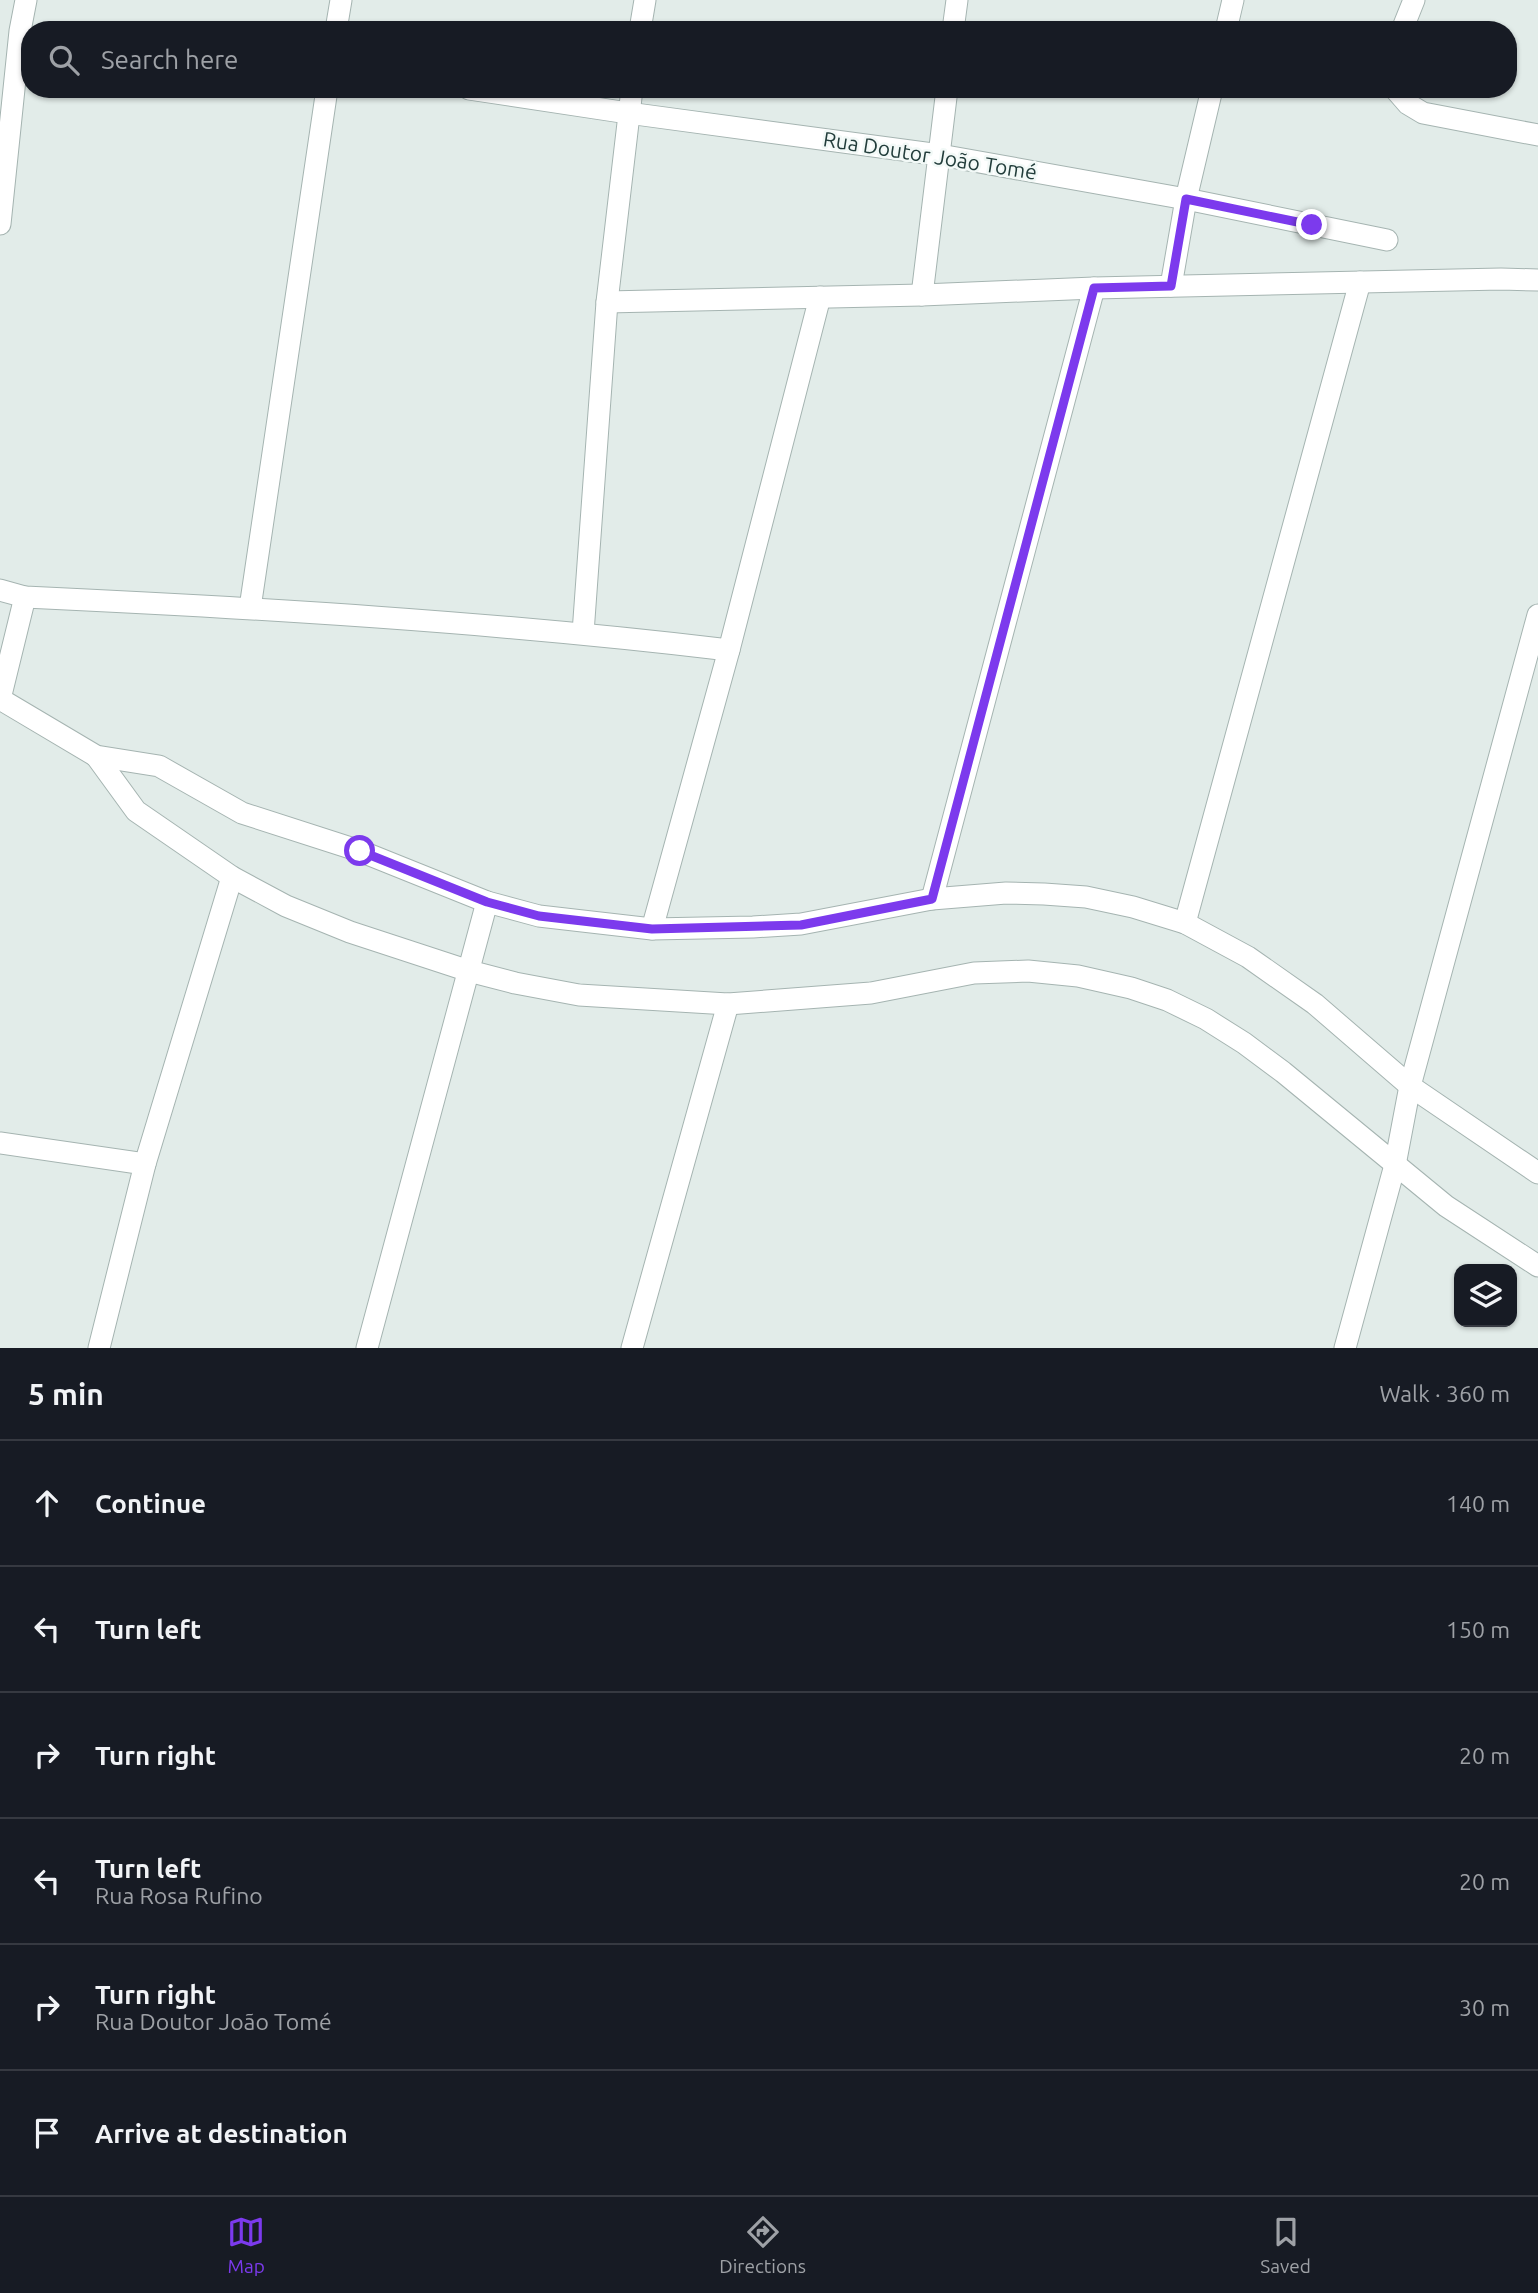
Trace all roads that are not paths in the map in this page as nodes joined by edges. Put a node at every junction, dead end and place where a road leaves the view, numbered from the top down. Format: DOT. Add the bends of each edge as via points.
graph roads {
  1 [pos="26,0"];
  2 [pos="341,0"];
  3 [pos="645,0"];
  4 [pos="957,0"];
  5 [pos="1233,0"];
  6 [pos="1414,0"];
  7 [pos="338,21"];
  8 [pos="642,21"];
  9 [pos="954,21"];
  10 [pos="1228,21"];
  11 [pos="1406,21"];
  12 [pos="17,30"];
  13 [pos="326,98"];
  14 [pos="529,98"];
  15 [pos="630,98"];
  16 [pos="946,98"];
  17 [pos="1210,98"];
  18 [pos="1403,98"];
  19 [pos="628,113"];
  20 [pos="1538,135"];
  21 [pos="940,155"];
  22 [pos="1186,199"];
  23 [pos="0,224"];
  24 [pos="1387,240"];
  25 [pos="1538,280"];
  26 [pos="1360,282"];
  27 [pos="1171,286"];
  28 [pos="1094,288"];
  29 [pos="922,295"];
  30 [pos="820,297"];
  31 [pos="607,302"];
  32 [pos="0,590"];
  33 [pos="25,597"];
  34 [pos="250,608"];
  35 [pos="1538,615"];
  36 [pos="583,633"];
  37 [pos="729,650"];
  38 [pos="0,699"];
  39 [pos="96,756"];
  40 [pos="232,877"];
  41 [pos="932,899"];
  42 [pos="487,902"];
  43 [pos="1185,923"];
  44 [pos="652,929"];
  45 [pos="469,971"];
  46 [pos="729,1004"];
  47 [pos="1410,1086"];
  48 [pos="0,1143"];
  49 [pos="145,1164"];
  50 [pos="1395,1165"];
  51 [pos="1538,1173"];
  52 [pos="1538,1266"];
  53 [pos="99,1348"];
  54 [pos="367,1348"];
  55 [pos="632,1348"];
  56 [pos="1345,1348"];
  1 -- 12 [label="street"];
  2 -- 7 [label="street"];
  3 -- 8 [label="street"];
  4 -- 9 [label="street"];
  5 -- 10 [label="street"];
  6 -- 11 [label="street"];
  12 -- 23 [label="street"];
  13 -- 34 [label="street"];
  14 -- 19 [label="street, Rua Doutor João Tomé"];
  15 -- 19 [label="street"];
  16 -- 21 [label="street"];
  17 -- 22 [label="street"];
  18 -- 20 [label="street" via="1423,113"];
  19 -- 21 [label="street, Rua Doutor João Tomé"];
  19 -- 31 [label="street"];
  21 -- 22 [label="street, Rua Doutor João Tomé"];
  21 -- 29 [label="street"];
  22 -- 24 [label="street, Rua Doutor João Tomé"];
  22 -- 27 [label="street"];
  25 -- 26 [label="street"];
  26 -- 27 [label="street"];
  26 -- 43 [label="street"];
  27 -- 28 [label="street"];
  28 -- 29 [label="street"];
  28 -- 41 [label="street"];
  29 -- 30 [label="street"];
  30 -- 31 [label="street"];
  30 -- 37 [label="street"];
  31 -- 36 [label="street"];
  32 -- 33 [label="street"];
  33 -- 34 [label="street"];
  33 -- 38 [label="street"];
  34 -- 36 [label="street"];
  35 -- 47 [label="street"];
  36 -- 37 [label="street"];
  37 -- 44 [label="street"];
  38 -- 39 [label="street"];
  39 -- 40 [label="street" via="136,811"];
  39 -- 42 [label="street" via="159,766 242,813 360,851"];
  40 -- 45 [label="street" via="350,932"];
  40 -- 49 [label="street"];
  41 -- 43 [label="street" via="1006,893 1086,897"];
  41 -- 44 [label="street" via="801,925"];
  42 -- 44 [label="street" via="539,916"];
  42 -- 45 [label="street"];
  43 -- 47 [label="street" via="1280,978"];
  45 -- 46 [label="street" via="579,995"];
  45 -- 54 [label="street"];
  46 -- 50 [label="street" via="871,993 974,974 1028,971 1078,975 1167,1000 1206,1019 1283,1072"];
  46 -- 55 [label="street"];
  47 -- 50 [label="street"];
  47 -- 51 [label="street"];
  48 -- 49 [label="street"];
  49 -- 53 [label="street"];
  50 -- 52 [label="street" via="1446,1206"];
  50 -- 56 [label="street"];
}
